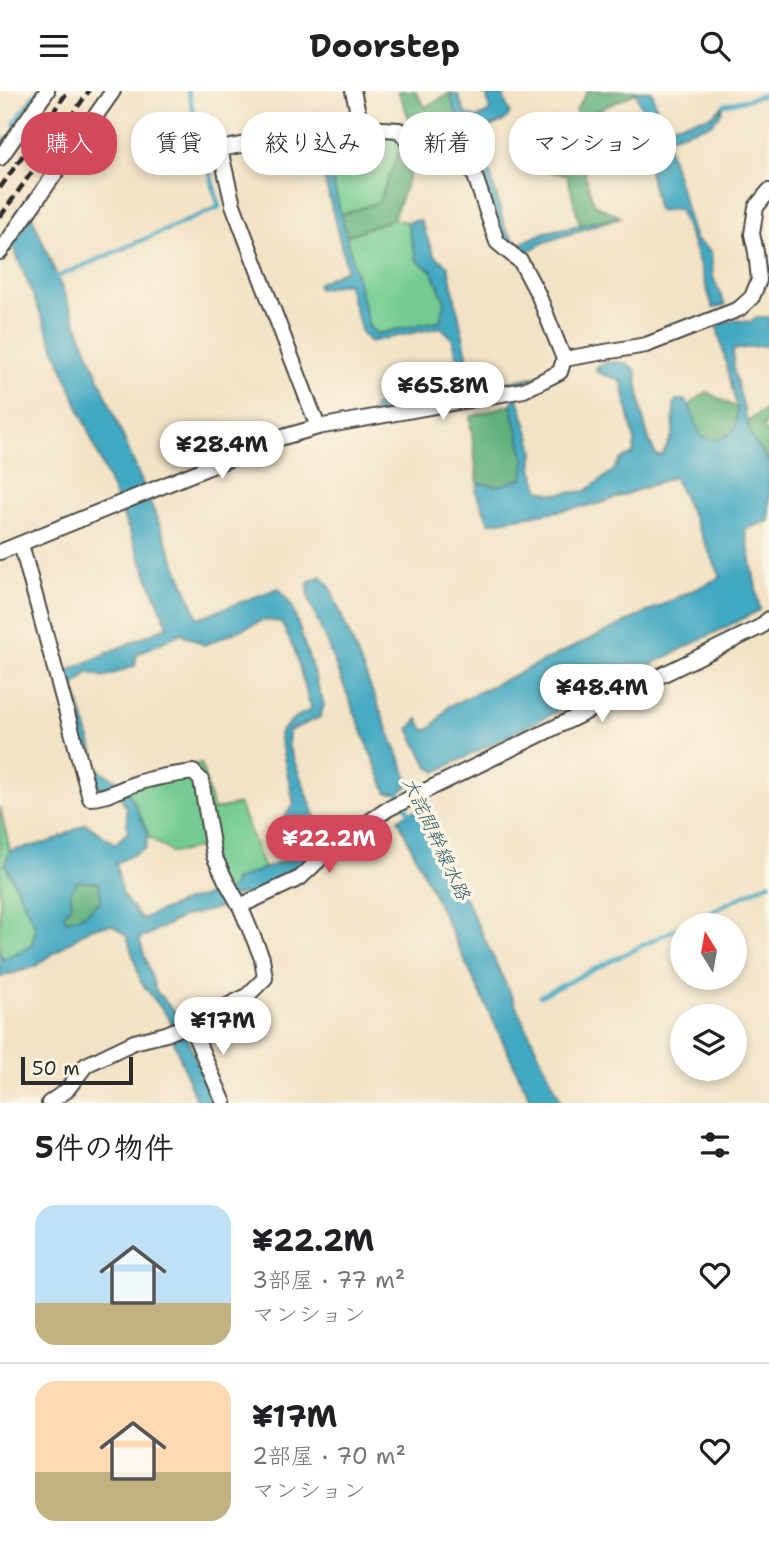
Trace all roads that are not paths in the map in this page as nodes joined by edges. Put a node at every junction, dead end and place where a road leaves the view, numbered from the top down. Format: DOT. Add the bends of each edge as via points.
graph roads {
  1 [pos="47,91"];
  2 [pos="113,91"];
  3 [pos="353,91"];
  4 [pos="358,112"];
  5 [pos="385,129"];
  6 [pos="241,145"];
  7 [pos="0,158"];
  8 [pos="769,191"];
  9 [pos="0,252"];
  10 [pos="564,359"];
  11 [pos="318,427"];
  12 [pos="21,544"];
  13 [pos="0,552"];
  14 [pos="769,619"];
  15 [pos="240,906"];
  16 [pos="190,1024"];
  17 [pos="49,1103"];
  18 [pos="224,1103"];
  1 -- 7 [label="street"];
  2 -- 9 [label="street"];
  3 -- 4 [label="street"];
  5 -- 10 [label="street" via="400,130 427,162 468,167 496,242 521,262"];
  6 -- 11 [label="street" via="220,149 233,205"];
  8 -- 10 [label="street" via="755,207 752,234 759,280 752,297 739,309 646,345"];
  10 -- 11 [label="street" via="560,372 524,390"];
  11 -- 12 [label="street" via="283,437"];
  12 -- 13 [label="street"];
  12 -- 15 [label="street" via="90,798 160,776 193,772 201,780 214,856"];
  14 -- 15 [label="street" via="388,809 336,844 300,878"];
  15 -- 16 [label="street" via="262,958 265,978 247,996"];
  16 -- 17 [label="street" via="134,1042 86,1065 66,1091"];
  16 -- 18 [label="street"];
}
